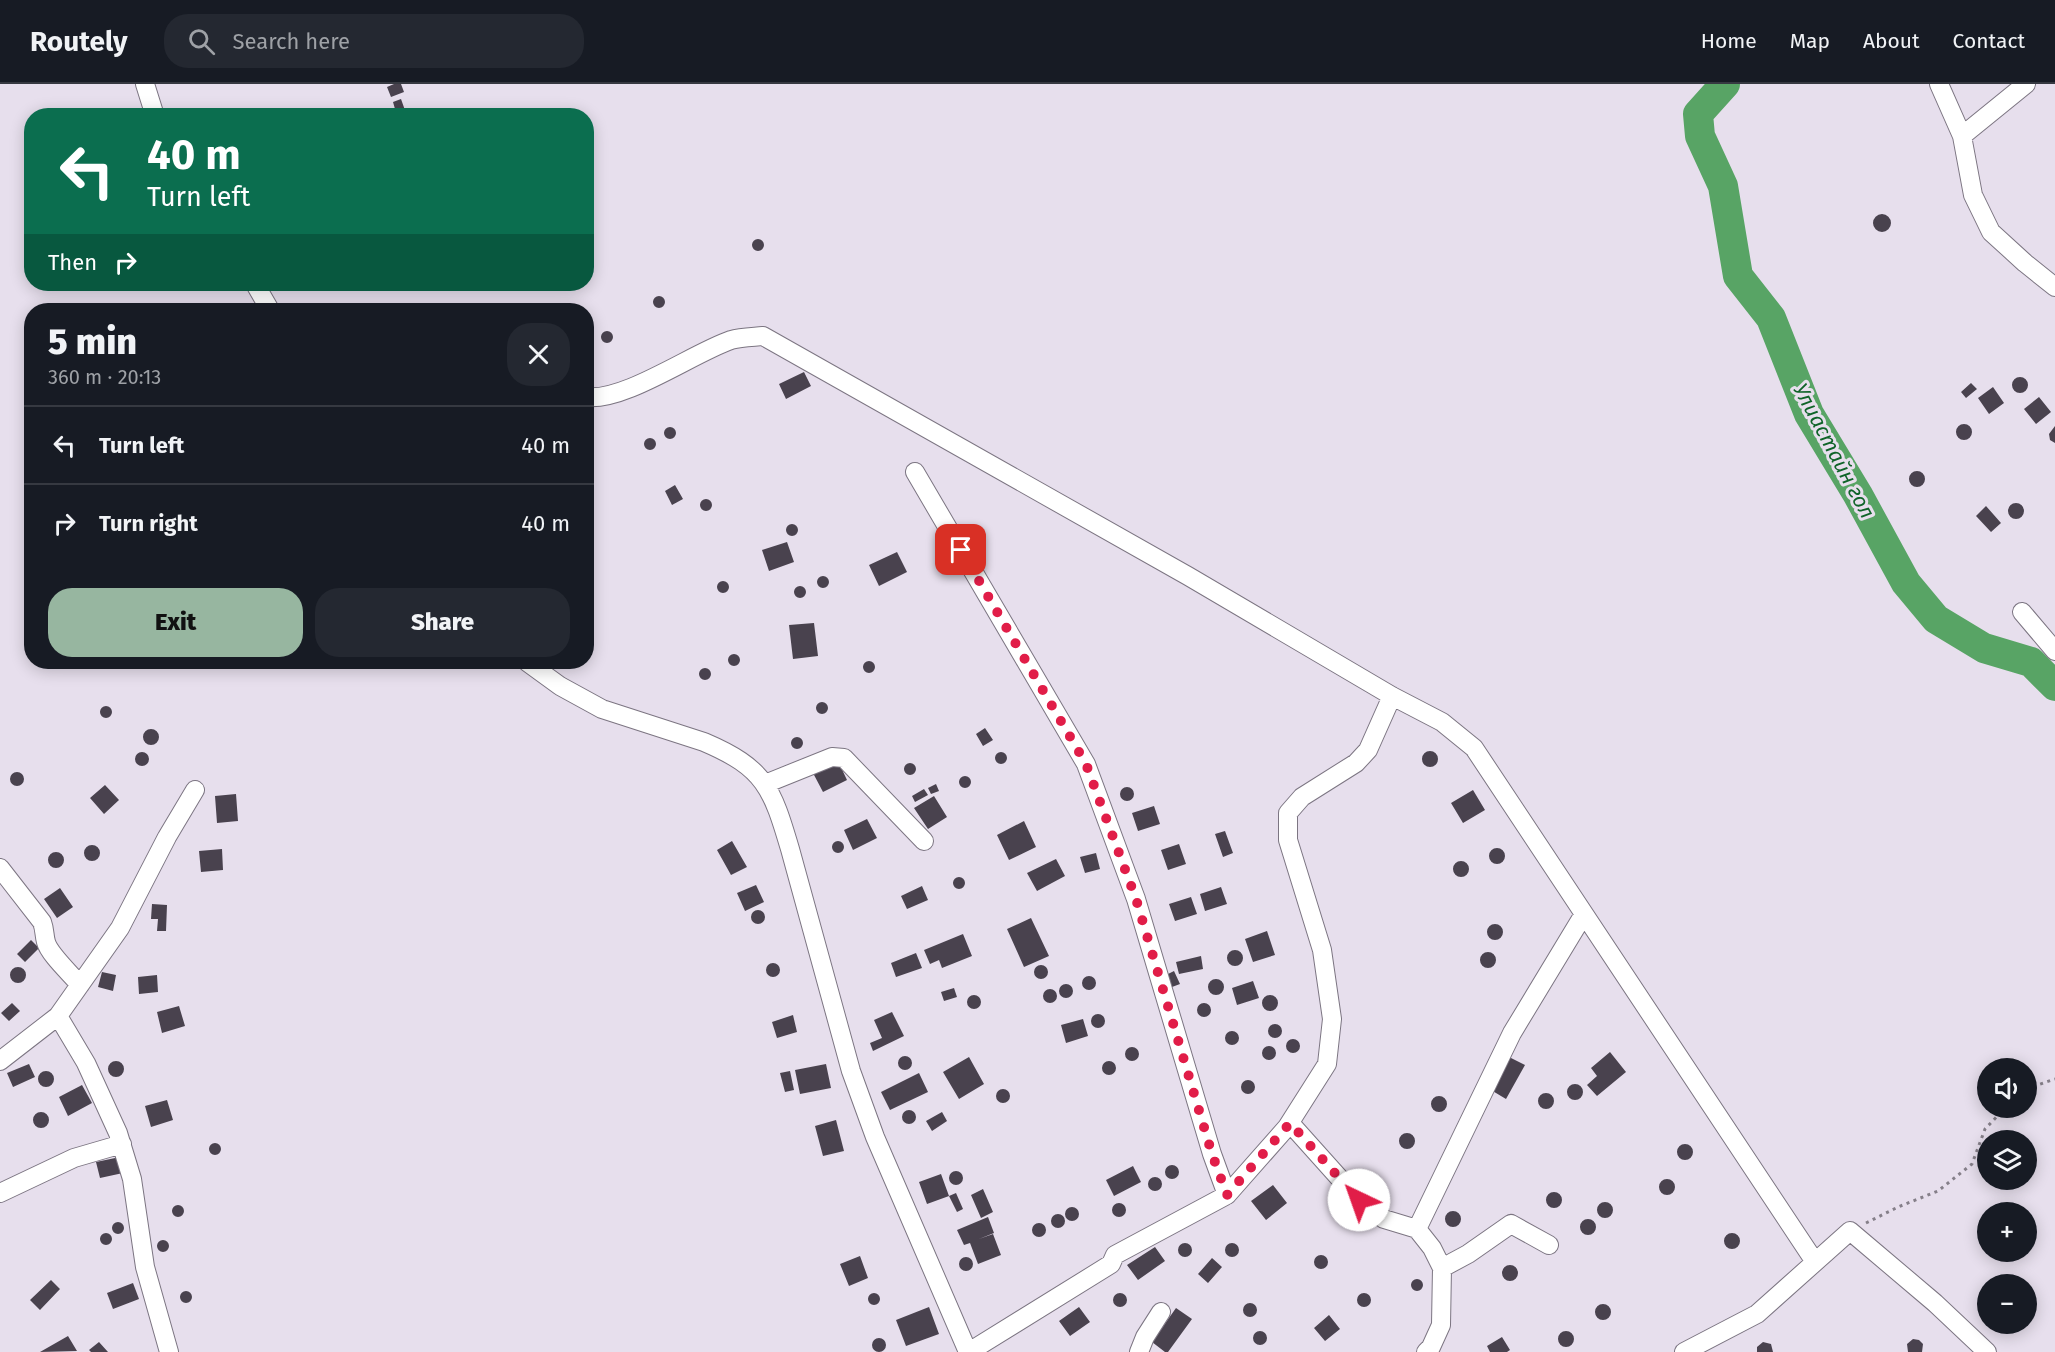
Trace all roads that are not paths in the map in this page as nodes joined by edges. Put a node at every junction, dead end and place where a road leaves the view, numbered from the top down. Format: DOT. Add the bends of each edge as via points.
graph roads {
  1 [pos="145,84"];
  2 [pos="1939,84"];
  3 [pos="2026,84"];
  4 [pos="152,108"];
  5 [pos="1962,136"];
  6 [pos="2055,287"];
  7 [pos="594,398"];
  8 [pos="915,472"];
  9 [pos="2022,612"];
  10 [pos="2055,651"];
  11 [pos="537,669"];
  12 [pos="1392,696"];
  13 [pos="765,784"];
  14 [pos="195,790"];
  15 [pos="924,841"];
  16 [pos="0,868"];
  17 [pos="1584,914"];
  18 [pos="80,985"];
  19 [pos="58,1016"];
  20 [pos="0,1060"];
  21 [pos="1290,1123"];
  22 [pos="122,1144"];
  23 [pos="0,1192"];
  24 [pos="1227,1195"];
  25 [pos="1417,1229"];
  26 [pos="1549,1245"];
  27 [pos="1815,1262"];
  28 [pos="1442,1269"];
  29 [pos="1161,1312"];
  30 [pos="169,1352"];
  31 [pos="968,1352"];
  32 [pos="1139,1352"];
  33 [pos="1426,1352"];
  34 [pos="1684,1352"];
  35 [pos="1987,1352"];
  1 -- 4 [label="street"];
  2 -- 5 [label="street"];
  3 -- 5 [label="street"];
  5 -- 6 [label="street" via="1973,195 1991,232"];
  7 -- 12 [label="street" via="618,393 732,340 763,336"];
  8 -- 24 [label="street" via="1086,764 1136,899"];
  9 -- 10 [label="street"];
  11 -- 13 [label="street" via="602,709 720,749 752,770"];
  12 -- 17 [label="street" via="1442,722 1474,748"];
  12 -- 21 [label="street" via="1368,750 1356,763 1302,797 1288,813 1288,840 1322,950 1332,1019 1327,1064"];
  13 -- 15 [label="street" via="832,757 844,758"];
  13 -- 31 [label="street" via="780,813 851,1071 875,1137"];
  14 -- 18 [label="street" via="120,927"];
  16 -- 18 [label="street" via="42,922 45,941 52,952"];
  17 -- 25 [label="street" via="1512,1033"];
  17 -- 27 [label="street"];
  18 -- 19 [label="street"];
  19 -- 20 [label="street"];
  19 -- 22 [label="street" via="86,1063"];
  21 -- 24 [label="street"];
  21 -- 25 [label="street" via="1359,1200 1384,1219"];
  22 -- 23 [label="street" via="74,1158"];
  22 -- 30 [label="street" via="132,1179 145,1267"];
  24 -- 31 [label="street" via="1114,1255 1111,1264"];
  25 -- 28 [label="street"];
  26 -- 28 [label="street" via="1511,1224"];
  27 -- 34 [label="street" via="1757,1314"];
  27 -- 35 [label="street" via="1850,1231"];
  28 -- 33 [label="street" via="1441,1325"];
  29 -- 32 [label="street"];
}
